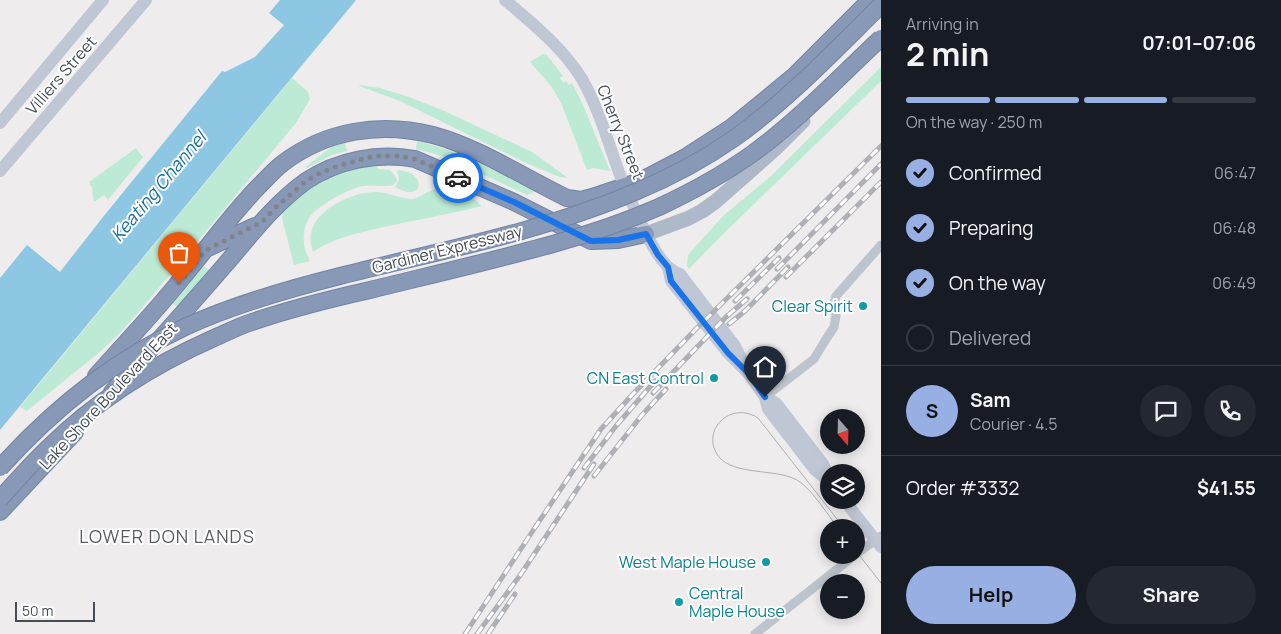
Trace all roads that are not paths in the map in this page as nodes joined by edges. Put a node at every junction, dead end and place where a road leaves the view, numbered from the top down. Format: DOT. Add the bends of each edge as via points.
graph roads {
  1 [pos="103,0"];
  2 [pos="146,0"];
  3 [pos="505,0"];
  4 [pos="870,0"];
  5 [pos="881,5"];
  6 [pos="881,36"];
  7 [pos="0,123"];
  8 [pos="0,171"];
  9 [pos="625,187"];
  10 [pos="262,222"];
  11 [pos="646,234"];
  12 [pos="881,245"];
  13 [pos="206,250"];
  14 [pos="765,397"];
  15 [pos="823,464"];
  16 [pos="0,469"];
  17 [pos="820,474"];
  18 [pos="0,499"];
  19 [pos="852,509"];
  20 [pos="0,512"];
  21 [pos="879,541"];
  22 [pos="865,550"];
  23 [pos="844,564"];
  24 [pos="755,634"];
  1 -- 7 [label="street, Villiers Street"];
  2 -- 8 [label="street, Villiers Street"];
  3 -- 9 [label="street, Cherry Street" via="555,43 582,79 596,107"];
  4 -- 9 [label="highway, Lake Shore Boulevard East" via="792,77 732,127 684,158"];
  5 -- 16 [label="highway, Gardiner Expressway, bridge" via="767,113 712,153 666,178 558,220 252,300 184,327 102,374 56,412"];
  6 -- 11 [label="main road, Lake Shore Boulevard East" via="843,81 728,191 702,211"];
  6 -- 18 [label="highway, Gardiner Expressway, bridge" via="770,140 686,194 638,216 575,237 304,306 249,323 194,347 149,370 104,399 48,447"];
  9 -- 11 [label="street, Cherry Street"];
  9 -- 13 [label="highway, Lake Shore Boulevard East" via="580,200 567,198 462,145 400,129 366,129 319,143 283,163 245,202"];
  10 -- 11 [label="highway, Lake Shore Boulevard East" via="306,181 322,172 368,157 399,156 415,159 511,201 591,241"];
  10 -- 13 [label="highway"];
  10 -- 20 [label="highway, Lake Shore Boulevard East" via="165,334"];
  11 -- 14 [label="street, Cherry Street" via="658,255 668,267 680,274 735,346"];
  12 -- 14 [label="street" via="836,296 834,327 814,360"];
  13 -- 16 [label="highway, Lake Shore Boulevard East" via="92,380 42,422"];
  14 -- 15 [label="street, Cherry Street" via="776,403"];
  14 -- 17 [label="street, Cherry Street" via="768,408"];
  19 -- 21 [label="street"];
  21 -- 22 [label="street"];
  23 -- 24 [label="street"];
}
